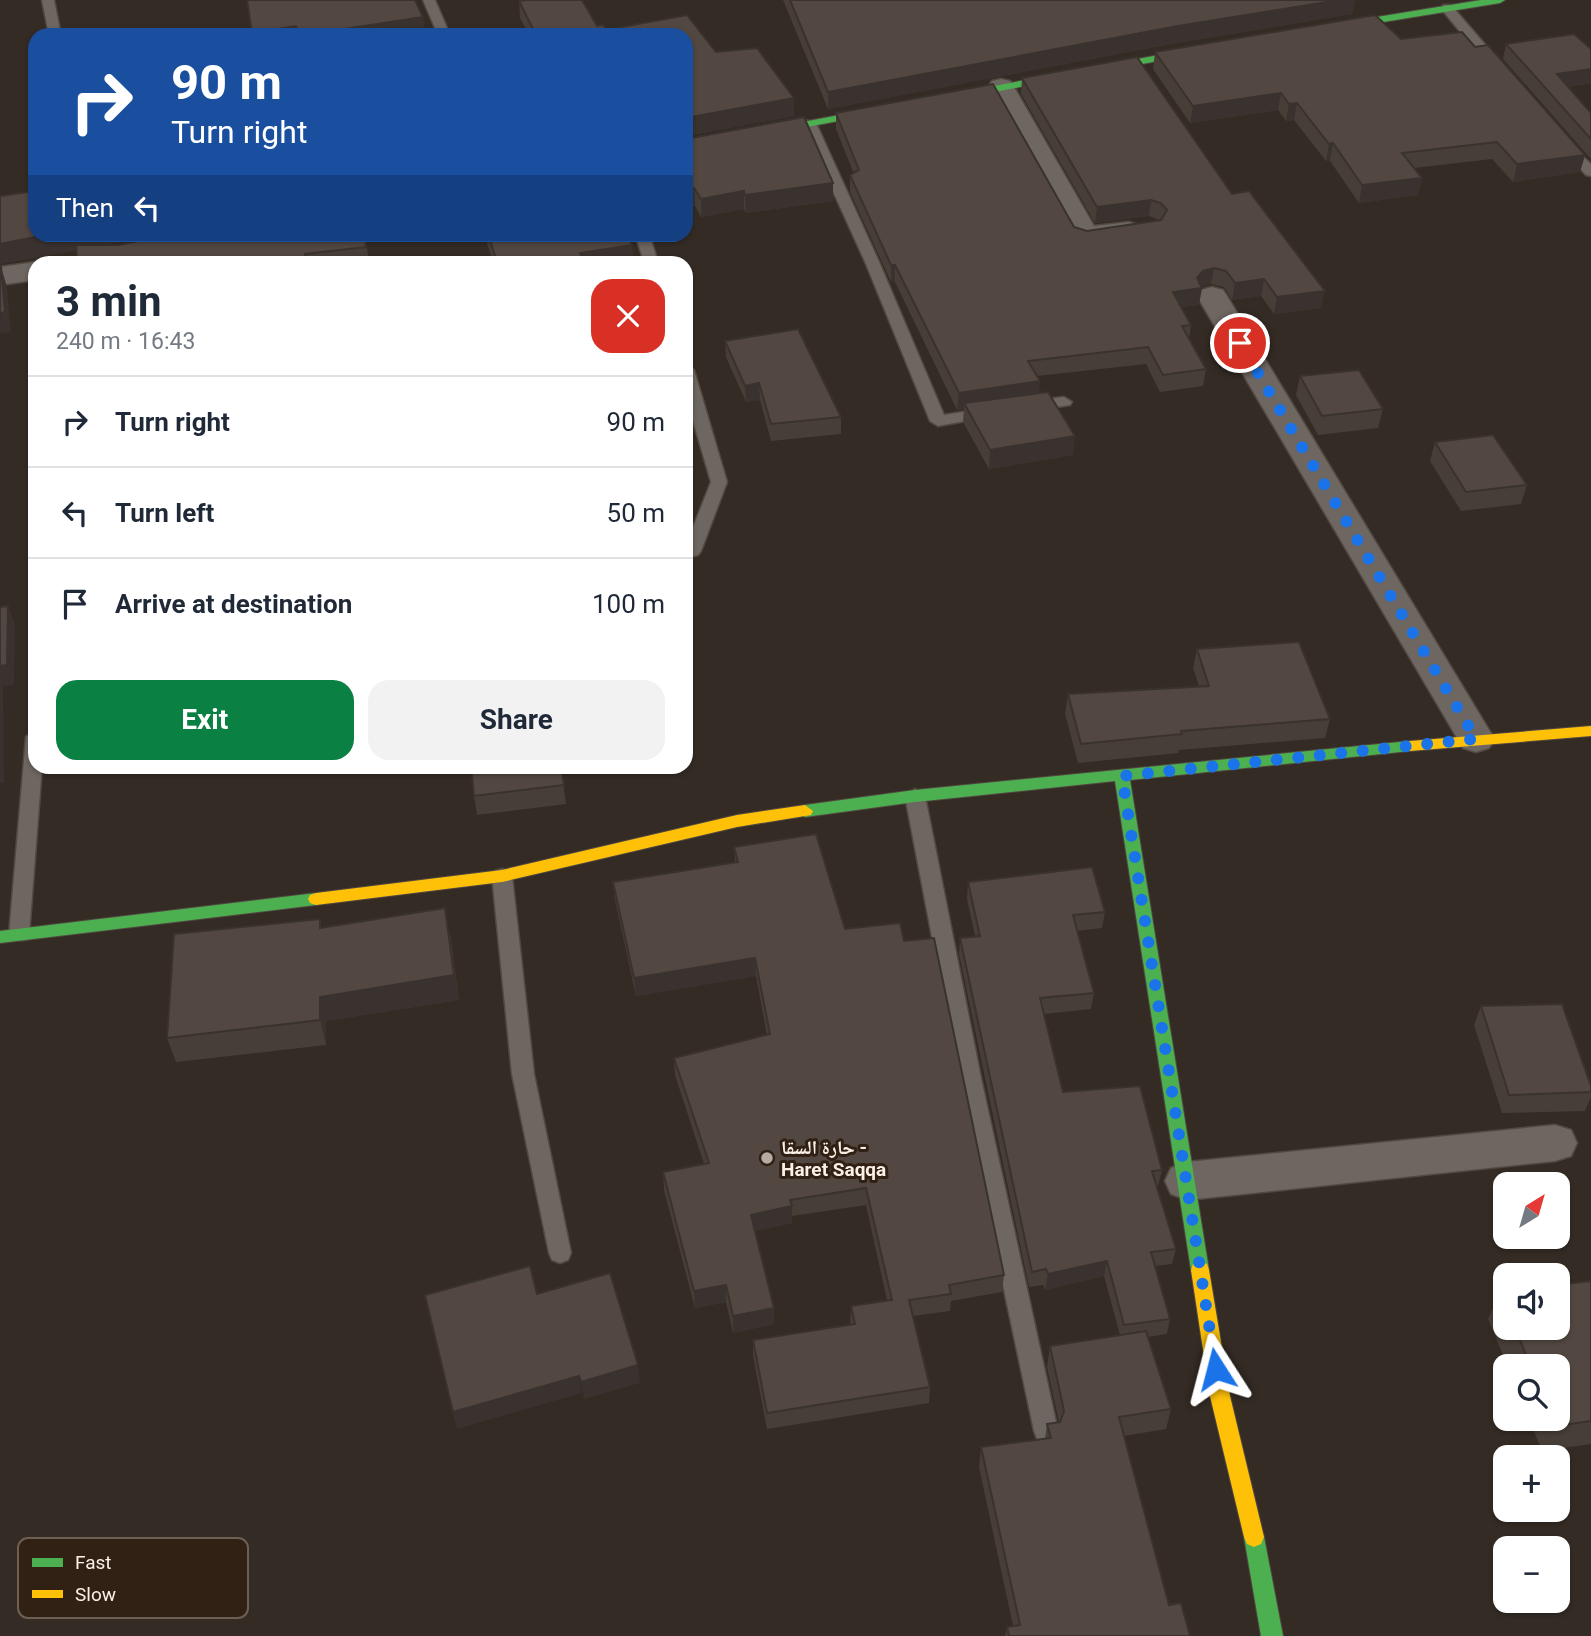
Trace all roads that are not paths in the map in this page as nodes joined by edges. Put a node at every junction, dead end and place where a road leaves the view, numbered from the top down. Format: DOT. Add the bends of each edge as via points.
graph roads {
  1 [pos="48,0"];
  2 [pos="429,0"];
  3 [pos="1500,0"];
  4 [pos="1447,8"];
  5 [pos="54,28"];
  6 [pos="441,28"];
  7 [pos="1311,31"];
  8 [pos="1230,45"];
  9 [pos="1507,78"];
  10 [pos="1001,88"];
  11 [pos="932,100"];
  12 [pos="905,105"];
  13 [pos="809,123"];
  14 [pos="1558,136"];
  15 [pos="693,147"];
  16 [pos="1591,172"];
  17 [pos="1148,228"];
  18 [pos="28,272"];
  19 [pos="0,276"];
  20 [pos="1212,296"];
  21 [pos="693,394"];
  22 [pos="1065,402"];
  23 [pos="1008,410"];
  24 [pos="693,548"];
  25 [pos="1591,731"];
  26 [pos="1476,739"];
  27 [pos="30,774"];
  28 [pos="1122,776"];
  29 [pos="915,796"];
  30 [pos="502,876"];
  31 [pos="9,936"];
  32 [pos="1555,1143"];
  33 [pos="1187,1181"];
  34 [pos="560,1253"];
  35 [pos="1046,1431"];
  36 [pos="1272,1636"];
  1 -- 5 [label="lane"];
  2 -- 6 [label="lane"];
  3 -- 4 [label="street"];
  4 -- 7 [label="street"];
  4 -- 9 [label="lane"];
  8 -- 10 [label="street" via="1140,66"];
  10 -- 11 [label="street"];
  10 -- 17 [label="street" via="1085,236"];
  12 -- 13 [label="street"];
  13 -- 15 [label="street"];
  13 -- 23 [label="lane" via="938,421"];
  14 -- 16 [label="lane"];
  18 -- 19 [label="street"];
  20 -- 26 [label="street"];
  21 -- 24 [label="lane" via="719,482"];
  22 -- 23 [label="lane"];
  25 -- 26 [label="street"];
  26 -- 28 [label="street"];
  27 -- 31 [label="lane"];
  28 -- 29 [label="street"];
  28 -- 33 [label="street"];
  29 -- 30 [label="street" via="737,821"];
  29 -- 35 [label="lane"];
  30 -- 31 [label="street"];
  30 -- 34 [label="lane" via="523,1074"];
  32 -- 33 [label="street"];
  33 -- 36 [label="street" via="1220,1396 1264,1579"];
}
